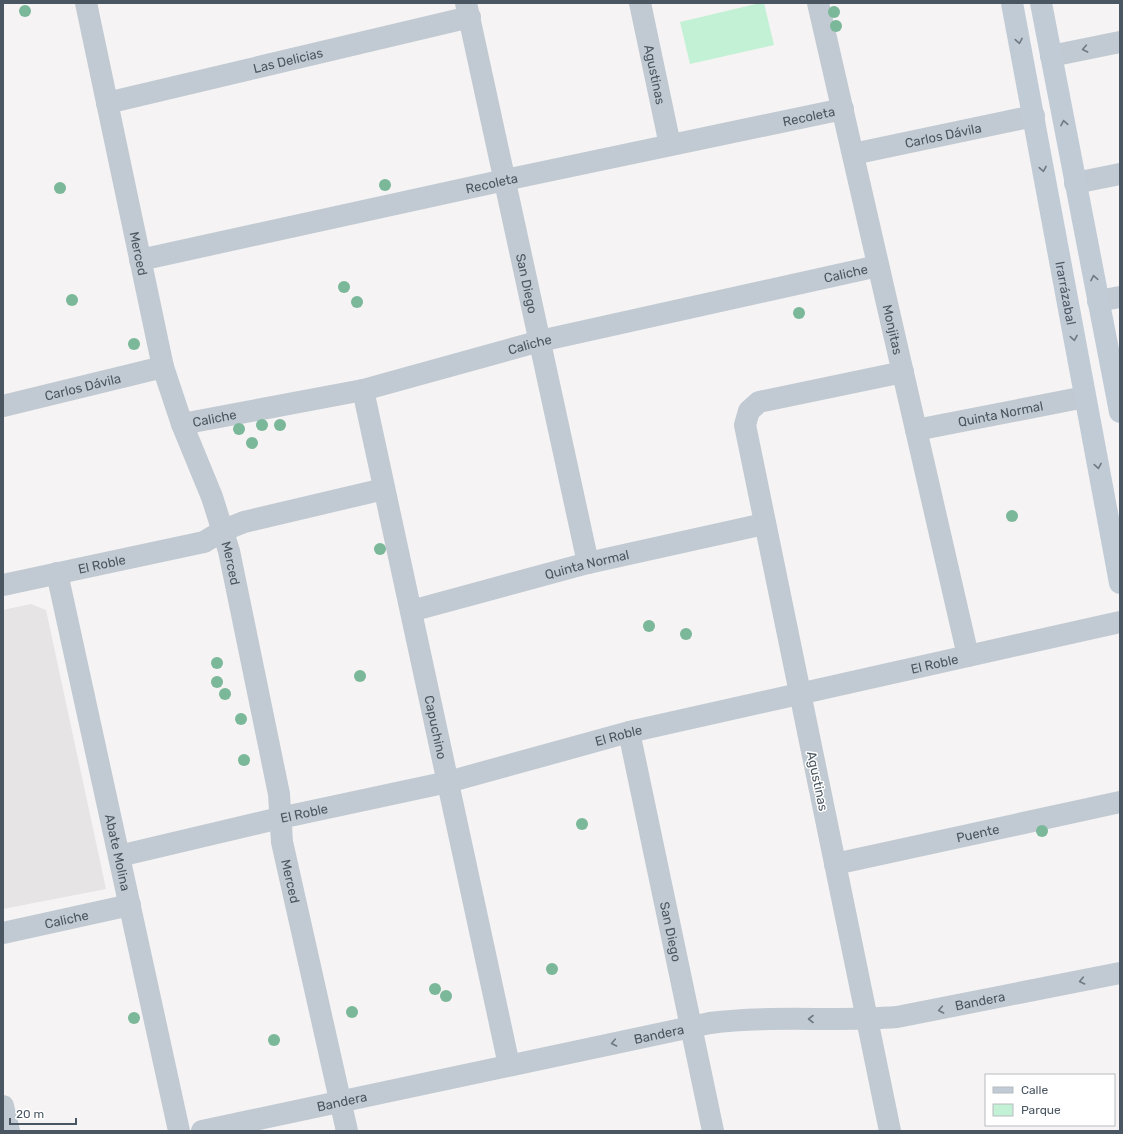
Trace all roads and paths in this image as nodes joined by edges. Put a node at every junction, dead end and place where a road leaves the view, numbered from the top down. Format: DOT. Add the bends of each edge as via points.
graph roads {
  1 [pos="86,3"];
  2 [pos="640,3"];
  3 [pos="818,3"];
  4 [pos="1012,3"];
  5 [pos="1041,3"];
  6 [pos="468,10"];
  7 [pos="1120,42"];
  8 [pos="1051,56"];
  9 [pos="107,102"];
  10 [pos="843,109"];
  11 [pos="1034,116"];
  12 [pos="670,145"];
  13 [pos="853,154"];
  14 [pos="1120,174"];
  15 [pos="505,180"];
  16 [pos="1075,183"];
  17 [pos="140,260"];
  18 [pos="878,266"];
  19 [pos="1120,297"];
  20 [pos="1098,301"];
  21 [pos="540,341"];
  22 [pos="163,367"];
  23 [pos="903,372"];
  24 [pos="363,390"];
  25 [pos="1085,397"];
  26 [pos="3,406"];
  27 [pos="1120,412"];
  28 [pos="182,424"];
  29 [pos="916,430"];
  30 [pos="384,489"];
  31 [pos="764,524"];
  32 [pos="224,530"];
  33 [pos="588,563"];
  34 [pos="57,573"];
  35 [pos="1120,583"];
  36 [pos="3,585"];
  37 [pos="411,611"];
  38 [pos="1120,622"];
  39 [pos="968,656"];
  40 [pos="800,694"];
  41 [pos="629,732"];
  42 [pos="448,782"];
  43 [pos="1120,802"];
  44 [pos="280,818"];
  45 [pos="119,856"];
  46 [pos="835,864"];
  47 [pos="130,905"];
  48 [pos="3,933"];
  49 [pos="1120,973"];
  50 [pos="867,1019"];
  51 [pos="691,1026"];
  52 [pos="509,1065"];
  53 [pos="341,1101"];
  54 [pos="3,1106"];
  55 [pos="9,1131"];
  56 [pos="179,1131"];
  57 [pos="202,1131"];
  58 [pos="347,1131"];
  59 [pos="713,1131"];
  60 [pos="890,1131"];
  1 -- 9 [label="street, Merced"];
  2 -- 12 [label="street, Agustinas"];
  3 -- 10 [label="street, Monjitas"];
  4 -- 11 [label="main road, Irarrázabal, one-way"];
  5 -- 8 [label="main road"];
  6 -- 9 [label="street, Las Delicias"];
  6 -- 15 [label="street, San Diego"];
  7 -- 8 [label="street, one-way"];
  16 -- 8 [label="main road, one-way"];
  9 -- 17 [label="street, Merced"];
  10 -- 12 [label="street, Recoleta"];
  10 -- 13 [label="street, Monjitas"];
  11 -- 13 [label="street, Carlos Dávila"];
  11 -- 25 [label="main road, Irarrázabal, one-way"];
  12 -- 15 [label="street, Recoleta"];
  13 -- 18 [label="street, Monjitas"];
  14 -- 16 [label="street"];
  15 -- 17 [label="street, Recoleta"];
  15 -- 21 [label="street, San Diego"];
  20 -- 16 [label="main road, one-way"];
  17 -- 22 [label="street, Merced"];
  18 -- 21 [label="street, Caliche"];
  18 -- 23 [label="street, Monjitas"];
  19 -- 20 [label="street"];
  20 -- 27 [label="main road"];
  21 -- 24 [label="street, Caliche"];
  21 -- 33 [label="street, San Diego"];
  22 -- 26 [label="street, Carlos Dávila"];
  22 -- 28 [label="street, Merced"];
  23 -- 29 [label="street, Monjitas"];
  23 -- 31 [label="street, Agustinas" via="759,402 749,411 745,432"];
  24 -- 28 [label="street, Caliche"];
  24 -- 30 [label="street, Capuchino"];
  25 -- 29 [label="street, Quinta Normal"];
  25 -- 35 [label="main road, Irarrázabal, one-way"];
  28 -- 32 [label="street, Merced"];
  29 -- 39 [label="street, Monjitas"];
  30 -- 32 [label="street, El Roble" via="244,522"];
  30 -- 37 [label="street, Capuchino"];
  31 -- 33 [label="street, Quinta Normal"];
  31 -- 40 [label="street, Agustinas"];
  32 -- 34 [label="street, El Roble" via="204,542"];
  32 -- 44 [label="street, Merced" via="279,794"];
  33 -- 37 [label="street, Quinta Normal"];
  34 -- 36 [label="street, El Roble"];
  34 -- 45 [label="street, Abate Molina"];
  37 -- 42 [label="street, Capuchino"];
  38 -- 39 [label="street, El Roble"];
  39 -- 40 [label="street, El Roble"];
  40 -- 41 [label="street, El Roble"];
  40 -- 46 [label="street, Agustinas"];
  41 -- 42 [label="street, El Roble"];
  41 -- 51 [label="street, San Diego"];
  42 -- 44 [label="street, El Roble"];
  42 -- 52 [label="street, Capuchino"];
  43 -- 46 [label="street, Puente"];
  44 -- 45 [label="street, El Roble"];
  44 -- 53 [label="street, Merced" via="282,842"];
  45 -- 47 [label="street, Abate Molina"];
  46 -- 50 [label="street, Agustinas"];
  47 -- 48 [label="street, Caliche"];
  47 -- 56 [label="street, Abate Molina"];
  49 -- 50 [label="street, Bandera, one-way" via="939,1010"];
  50 -- 51 [label="street, Bandera, one-way" via="747,1019"];
  50 -- 60 [label="street, Agustinas"];
  51 -- 52 [label="street, Bandera, one-way"];
  51 -- 59 [label="street, San Diego"];
  52 -- 53 [label="street, Bandera"];
  53 -- 57 [label="street, Bandera"];
  53 -- 58 [label="street, Merced"];
  54 -- 55 [label="street"];
}
